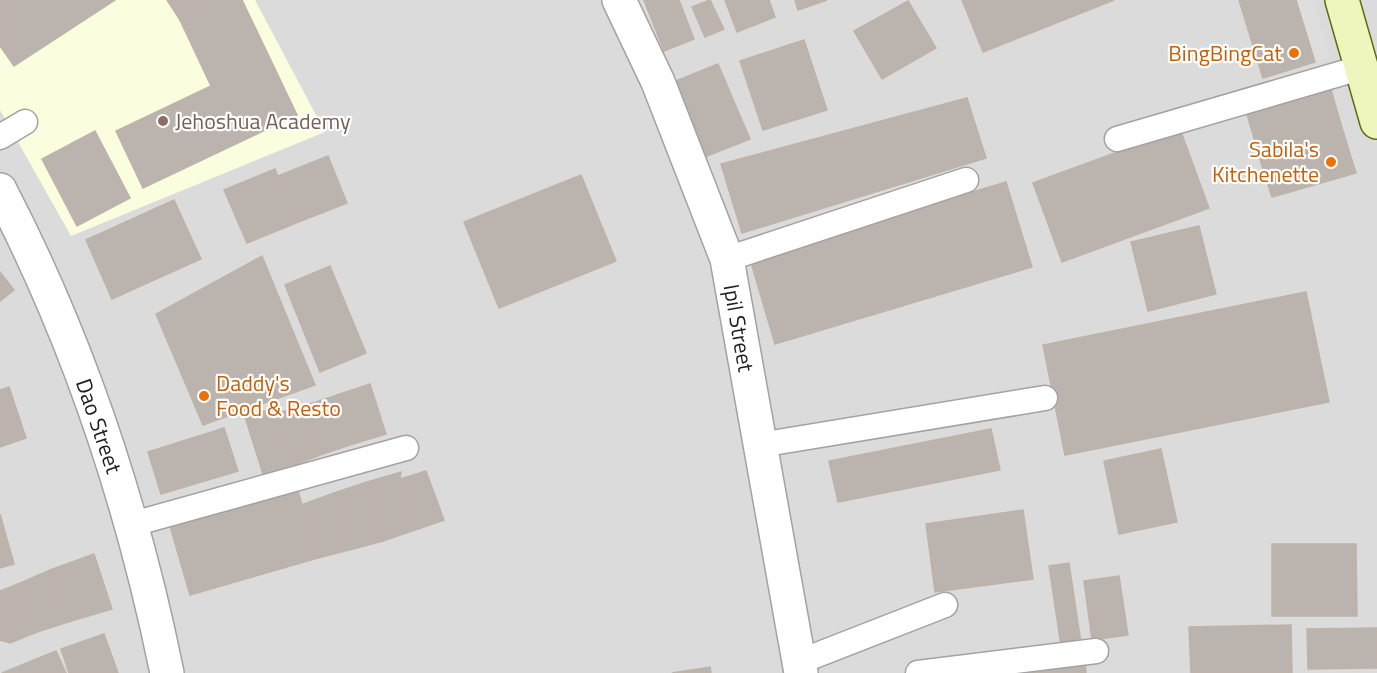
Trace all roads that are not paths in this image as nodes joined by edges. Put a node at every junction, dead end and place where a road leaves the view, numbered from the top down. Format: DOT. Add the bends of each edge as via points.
graph roads {
  1 [pos="619,0"];
  2 [pos="1342,0"];
  3 [pos="1363,67"];
  4 [pos="25,122"];
  5 [pos="1377,122"];
  6 [pos="0,137"];
  7 [pos="1117,139"];
  8 [pos="966,180"];
  9 [pos="0,190"];
  10 [pos="727,260"];
  11 [pos="1045,398"];
  12 [pos="760,444"];
  13 [pos="406,447"];
  14 [pos="133,524"];
  15 [pos="945,605"];
  16 [pos="1096,651"];
  17 [pos="800,668"];
  18 [pos="167,673"];
  19 [pos="918,673"];
  1 -- 10 [label="street, Ipil Street" via="658,82"];
  2 -- 3 [label="main road"];
  3 -- 5 [label="main road"];
  3 -- 7 [label="lane"];
  4 -- 6 [label="lane"];
  8 -- 10 [label="lane"];
  9 -- 14 [label="street, Dao Street" via="93,403"];
  10 -- 12 [label="street, Ipil Street"];
  11 -- 12 [label="lane"];
  12 -- 17 [label="street, Ipil Street"];
  13 -- 14 [label="lane"];
  14 -- 18 [label="street, Dao Street"];
  15 -- 17 [label="lane"];
  16 -- 19 [label="lane"];
}
